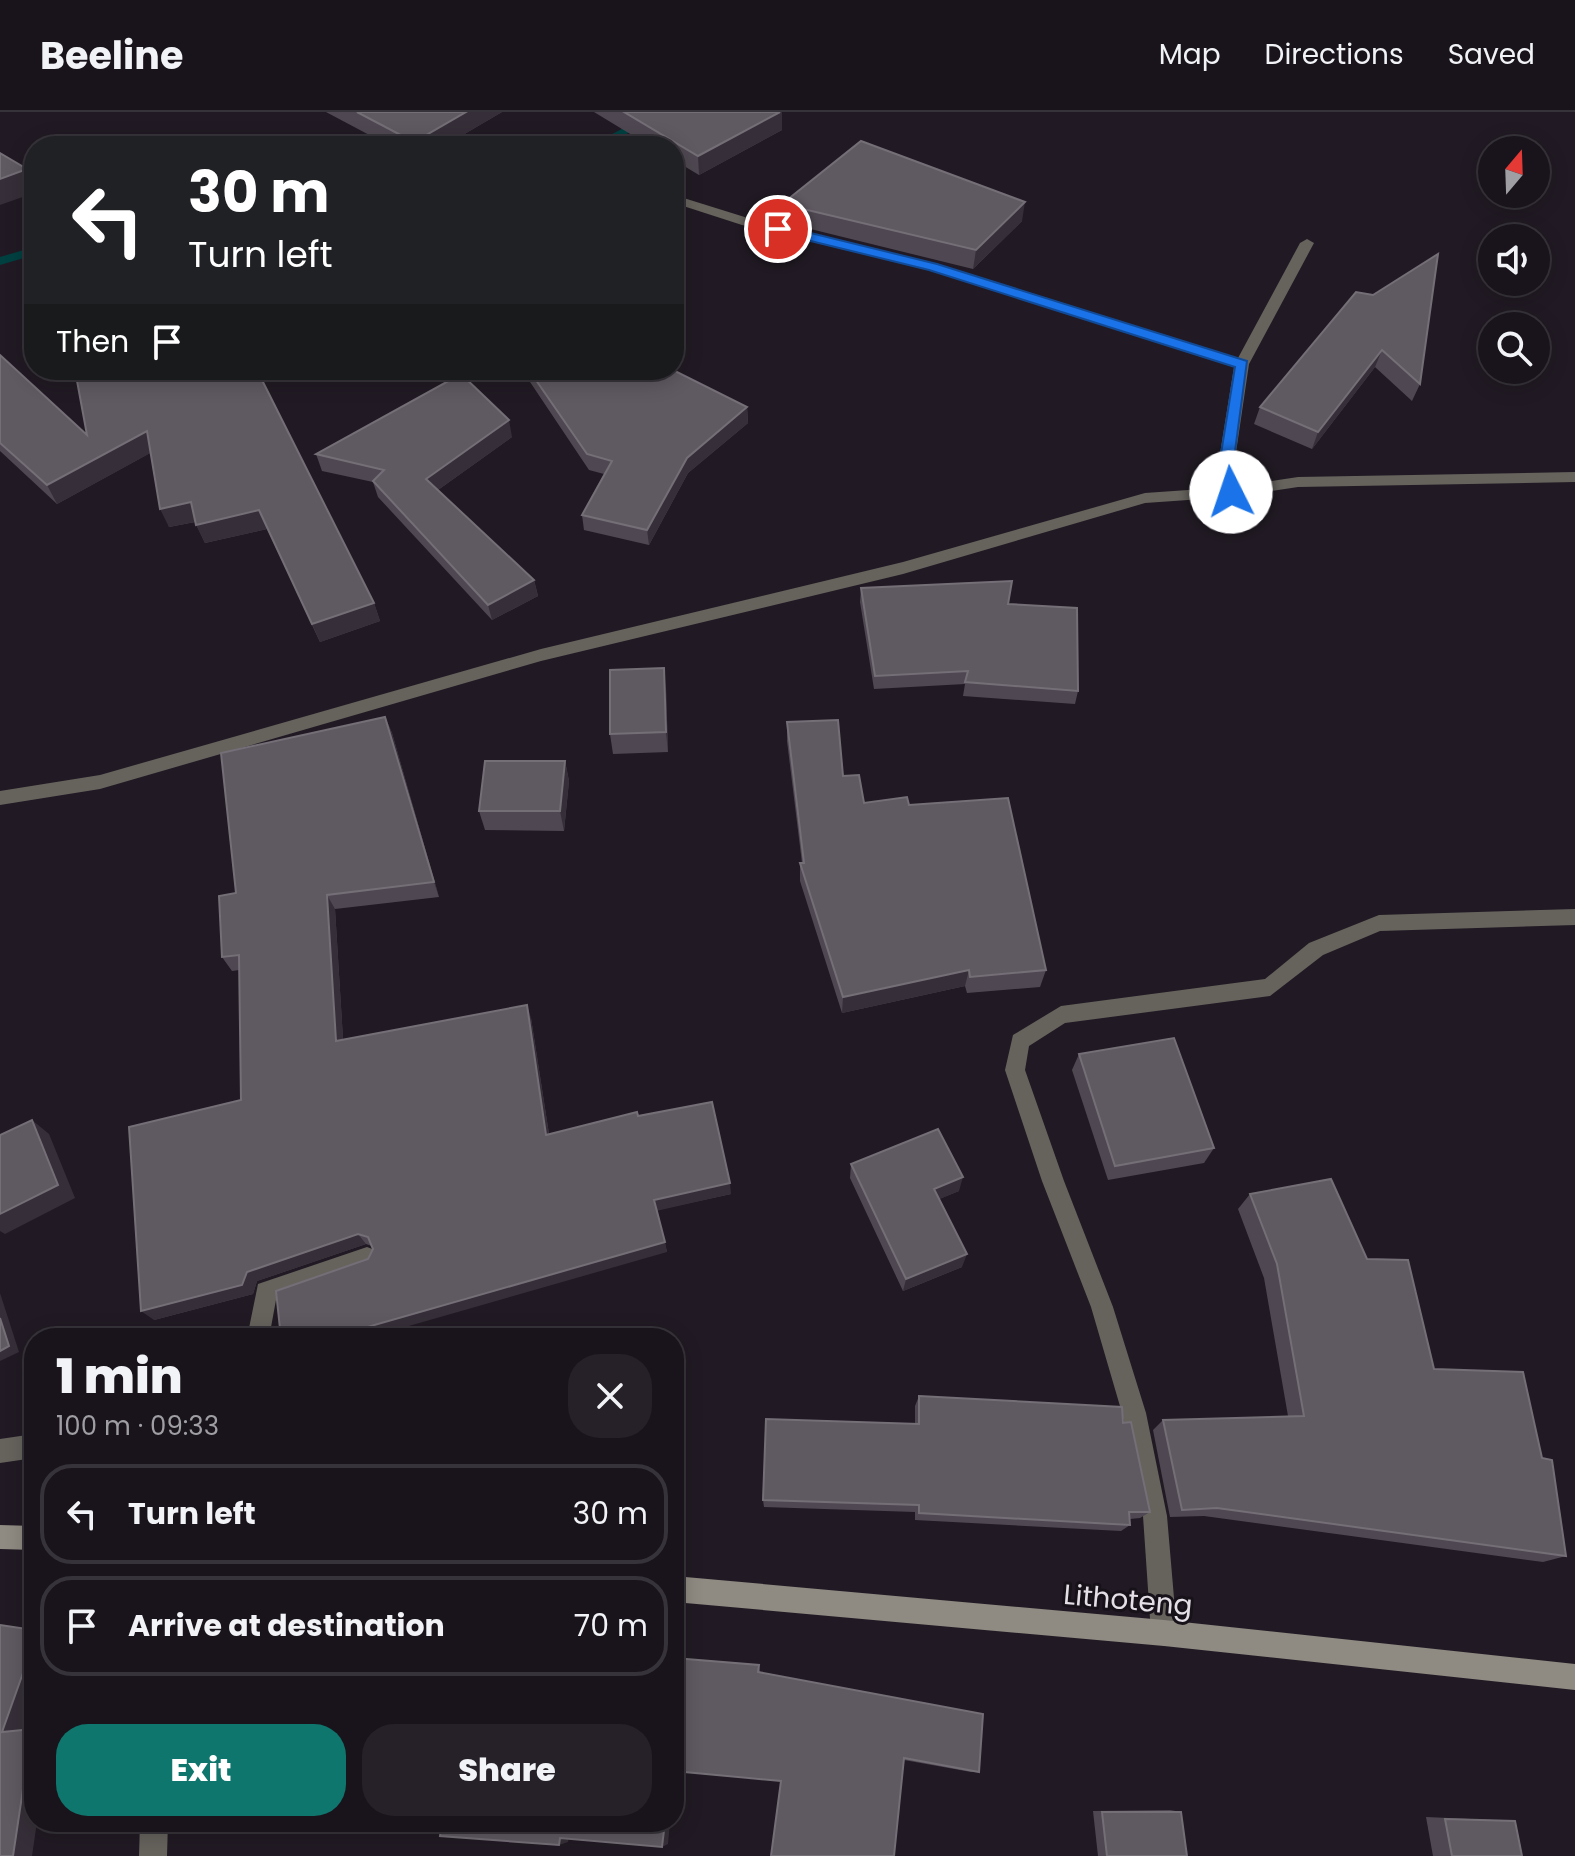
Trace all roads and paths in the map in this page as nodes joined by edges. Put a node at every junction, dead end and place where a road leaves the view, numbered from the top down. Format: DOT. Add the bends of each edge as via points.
graph roads {
  1 [pos="684,202"];
  2 [pos="1307,243"];
  3 [pos="1242,364"];
  4 [pos="1575,477"];
  5 [pos="1231,492"];
  6 [pos="0,798"];
  7 [pos="1575,917"];
  8 [pos="367,1258"];
  9 [pos="260,1328"];
  10 [pos="24,1447"];
  11 [pos="0,1451"];
  12 [pos="0,1537"];
  13 [pos="24,1538"];
  14 [pos="684,1590"];
  15 [pos="1164,1633"];
  16 [pos="1575,1677"];
  17 [pos="154,1832"];
  18 [pos="153,1856"];
  1 -- 3 [label="street" via="933,267"];
  2 -- 3 [label="street"];
  3 -- 5 [label="street" via="1226,466"];
  4 -- 5 [label="street" via="1298,482"];
  5 -- 6 [label="street" via="1145,498 903,568 541,655 100,782"];
  7 -- 15 [label="street" via="1379,923 1316,949 1270,987 1061,1015 1020,1041 1015,1070 1102,1307 1134,1413 1155,1516"];
  8 -- 9 [label="street" via="266,1292"];
  10 -- 11 [label="street"];
  12 -- 13 [label="main road"];
  14 -- 15 [label="main road, Lithoteng"];
  15 -- 16 [label="main road, Lithoteng"];
  17 -- 18 [label="street"];
}
